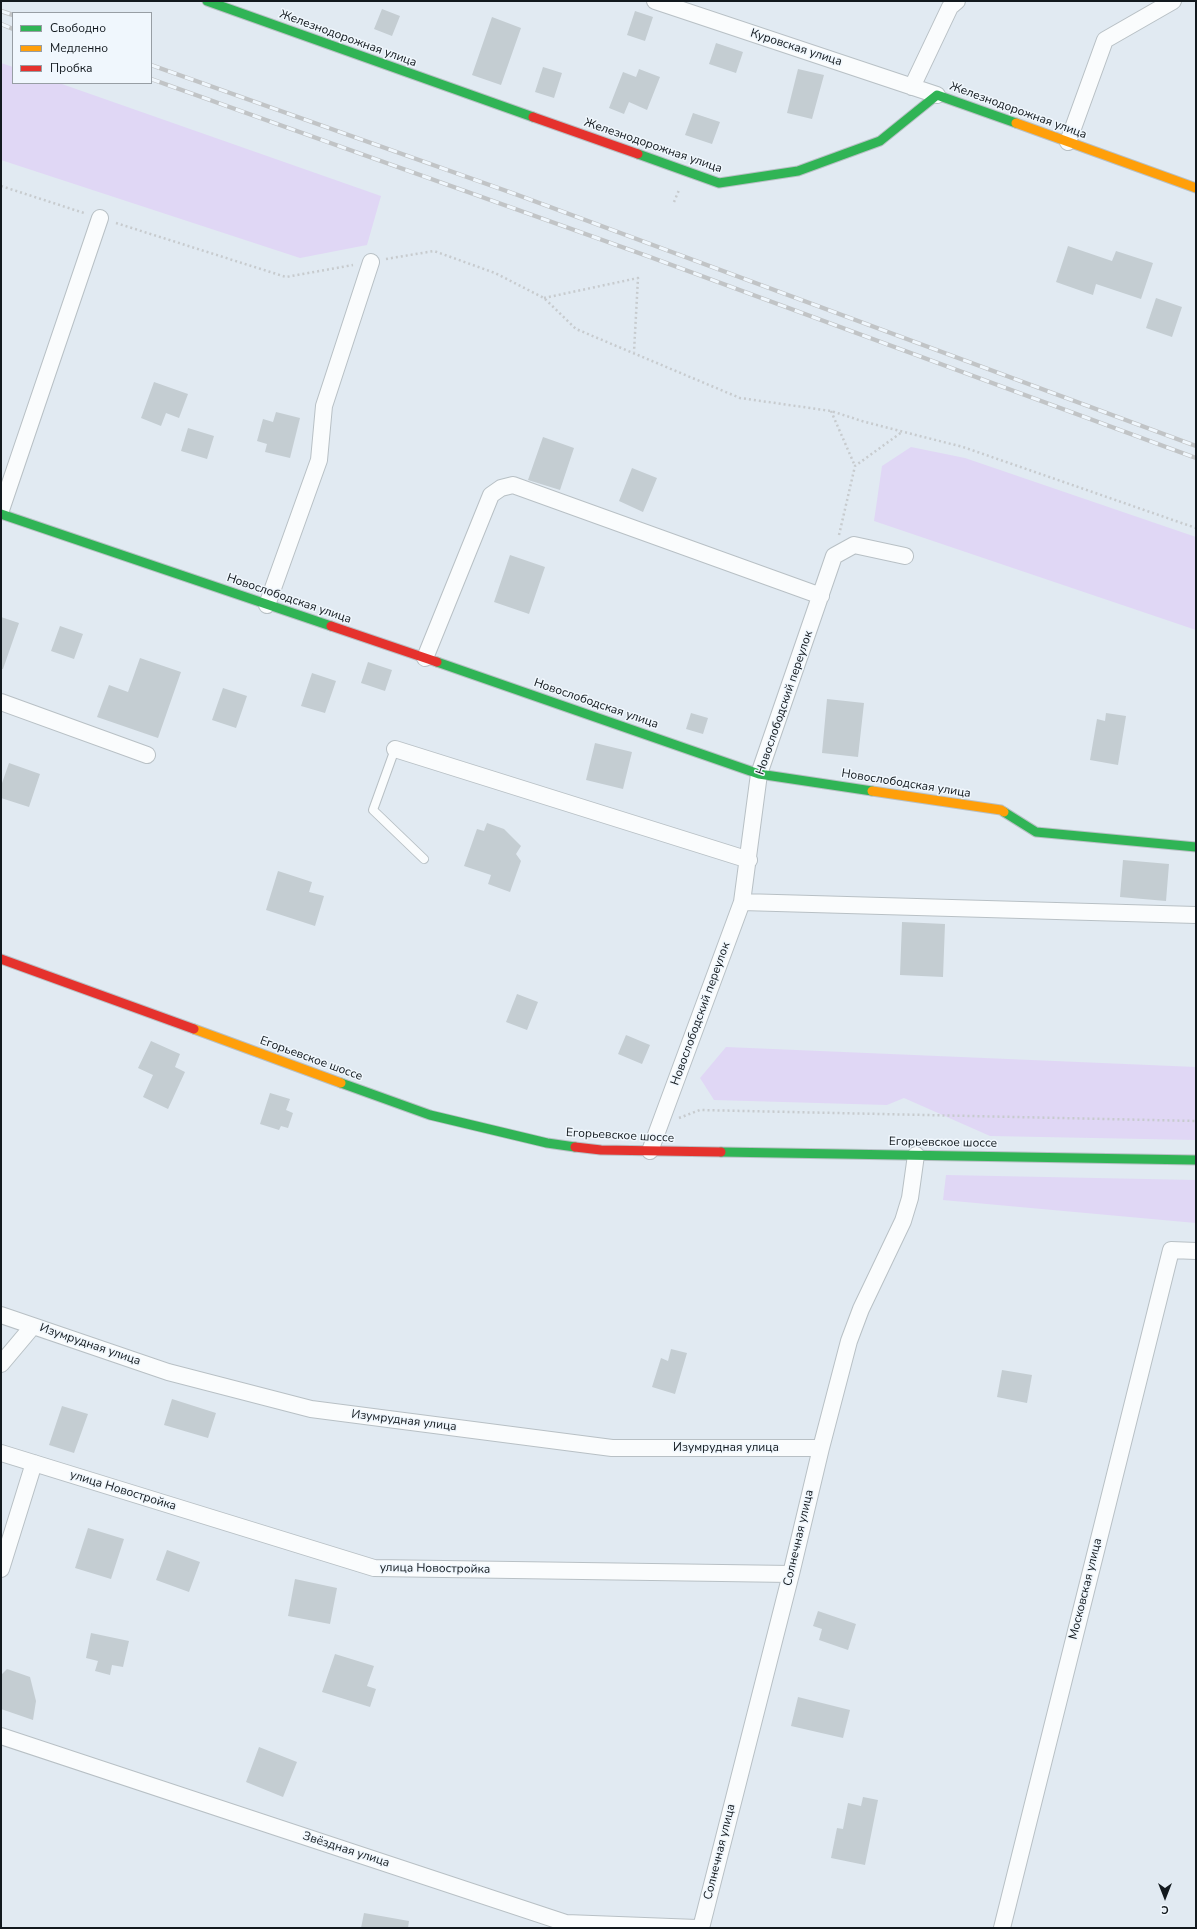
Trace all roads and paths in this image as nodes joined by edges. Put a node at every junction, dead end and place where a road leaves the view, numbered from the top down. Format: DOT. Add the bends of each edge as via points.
graph roads {
  1 [pos="207,1"];
  2 [pos="957,1"];
  3 [pos="1173,1"];
  4 [pos="663,2"];
  5 [pos="912,87"];
  6 [pos="937,95"];
  7 [pos="1068,142"];
  8 [pos="1,186"];
  9 [pos="1196,188"];
  10 [pos="100,218"];
  11 [pos="367,262"];
  12 [pos="544,298"];
  13 [pos="634,352"];
  14 [pos="831,411"];
  15 [pos="902,431"];
  16 [pos="855,466"];
  17 [pos="1,510"];
  18 [pos="1,514"];
  19 [pos="1196,528"];
  20 [pos="834,556"];
  21 [pos="905,556"];
  22 [pos="821,596"];
  23 [pos="267,605"];
  24 [pos="425,658"];
  25 [pos="1,702"];
  26 [pos="395,749"];
  27 [pos="147,755"];
  28 [pos="759,774"];
  29 [pos="1196,847"];
  30 [pos="424,859"];
  31 [pos="749,860"];
  32 [pos="742,902"];
  33 [pos="1196,915"];
  34 [pos="1,959"];
  35 [pos="1196,1121"];
  36 [pos="660,1126"];
  37 [pos="650,1151"];
  38 [pos="916,1155"];
  39 [pos="1196,1160"];
  40 [pos="1196,1251"];
  41 [pos="1,1315"];
  42 [pos="33,1326"];
  43 [pos="1,1364"];
  44 [pos="821,1448"];
  45 [pos="1,1453"];
  46 [pos="34,1463"];
  47 [pos="1,1569"];
  48 [pos="791,1574"];
  49 [pos="1,1736"];
  50 [pos="697,1928"];
  51 [pos="701,1928"];
  52 [pos="1002,1928"];
  1 -- 6 [label="street, Железнодорожная улица" via="719,183 798,171 880,141"];
  2 -- 5 [label="street" via="950,7"];
  3 -- 7 [label="street" via="1105,40"];
  4 -- 5 [label="street, Куровская улица"];
  5 -- 6 [label="street, Куровская улица"];
  6 -- 7 [label="street, Железнодорожная улица"];
  7 -- 9 [label="street, Железнодорожная улица"];
  8 -- 10 [label="path"];
  10 -- 11 [label="path" via="286,277"];
  10 -- 17 [label="street"];
  11 -- 12 [label="path" via="434,251 495,273"];
  11 -- 23 [label="street" via="324,406 320,460"];
  12 -- 13 [label="path" via="576,329"];
  12 -- 13 [label="path" via="638,278"];
  13 -- 14 [label="path" via="740,398"];
  14 -- 15 [label="path"];
  14 -- 16 [label="path"];
  15 -- 16 [label="path"];
  15 -- 19 [label="path" via="963,447"];
  16 -- 20 [label="path"];
  18 -- 23 [label="street, Новослободская улица"];
  20 -- 21 [label="street" via="854,545"];
  20 -- 22 [label="street, Новослободский переулок"];
  22 -- 24 [label="street" via="513,486 501,488 491,495"];
  22 -- 28 [label="street, Новослободский переулок"];
  23 -- 24 [label="street, Новослободская улица"];
  24 -- 28 [label="street, Новослободская улица"];
  25 -- 27 [label="street"];
  26 -- 30 [label="lane" via="373,810"];
  26 -- 31 [label="street"];
  28 -- 29 [label="street, Новослободская улица" via="1001,810 1036,832"];
  28 -- 31 [label="street, Новослободский переулок"];
  31 -- 32 [label="street, Новослободский переулок"];
  32 -- 33 [label="street"];
  32 -- 36 [label="street, Новослободский переулок"];
  34 -- 37 [label="street, Егорьевское шоссе" via="430,1115 547,1143 601,1150"];
  35 -- 36 [label="path" via="700,1110"];
  36 -- 37 [label="street, Новослободский переулок"];
  37 -- 38 [label="street, Егорьевское шоссе"];
  38 -- 39 [label="street, Егорьевское шоссе"];
  38 -- 44 [label="street, Солнечная улица" via="910,1198 903,1221 854,1325"];
  40 -- 52 [label="street, Московская улица" via="1171,1250"];
  41 -- 42 [label="street, Изумрудная улица"];
  42 -- 43 [label="street"];
  42 -- 44 [label="street, Изумрудная улица" via="168,1372 311,1409 612,1448"];
  44 -- 48 [label="street, Солнечная улица"];
  45 -- 46 [label="street, улица Новостройка"];
  46 -- 47 [label="street"];
  46 -- 48 [label="street, улица Новостройка" via="374,1568"];
  48 -- 51 [label="street, Солнечная улица"];
  49 -- 50 [label="street, Звёздная улица" via="566,1923"];
}
